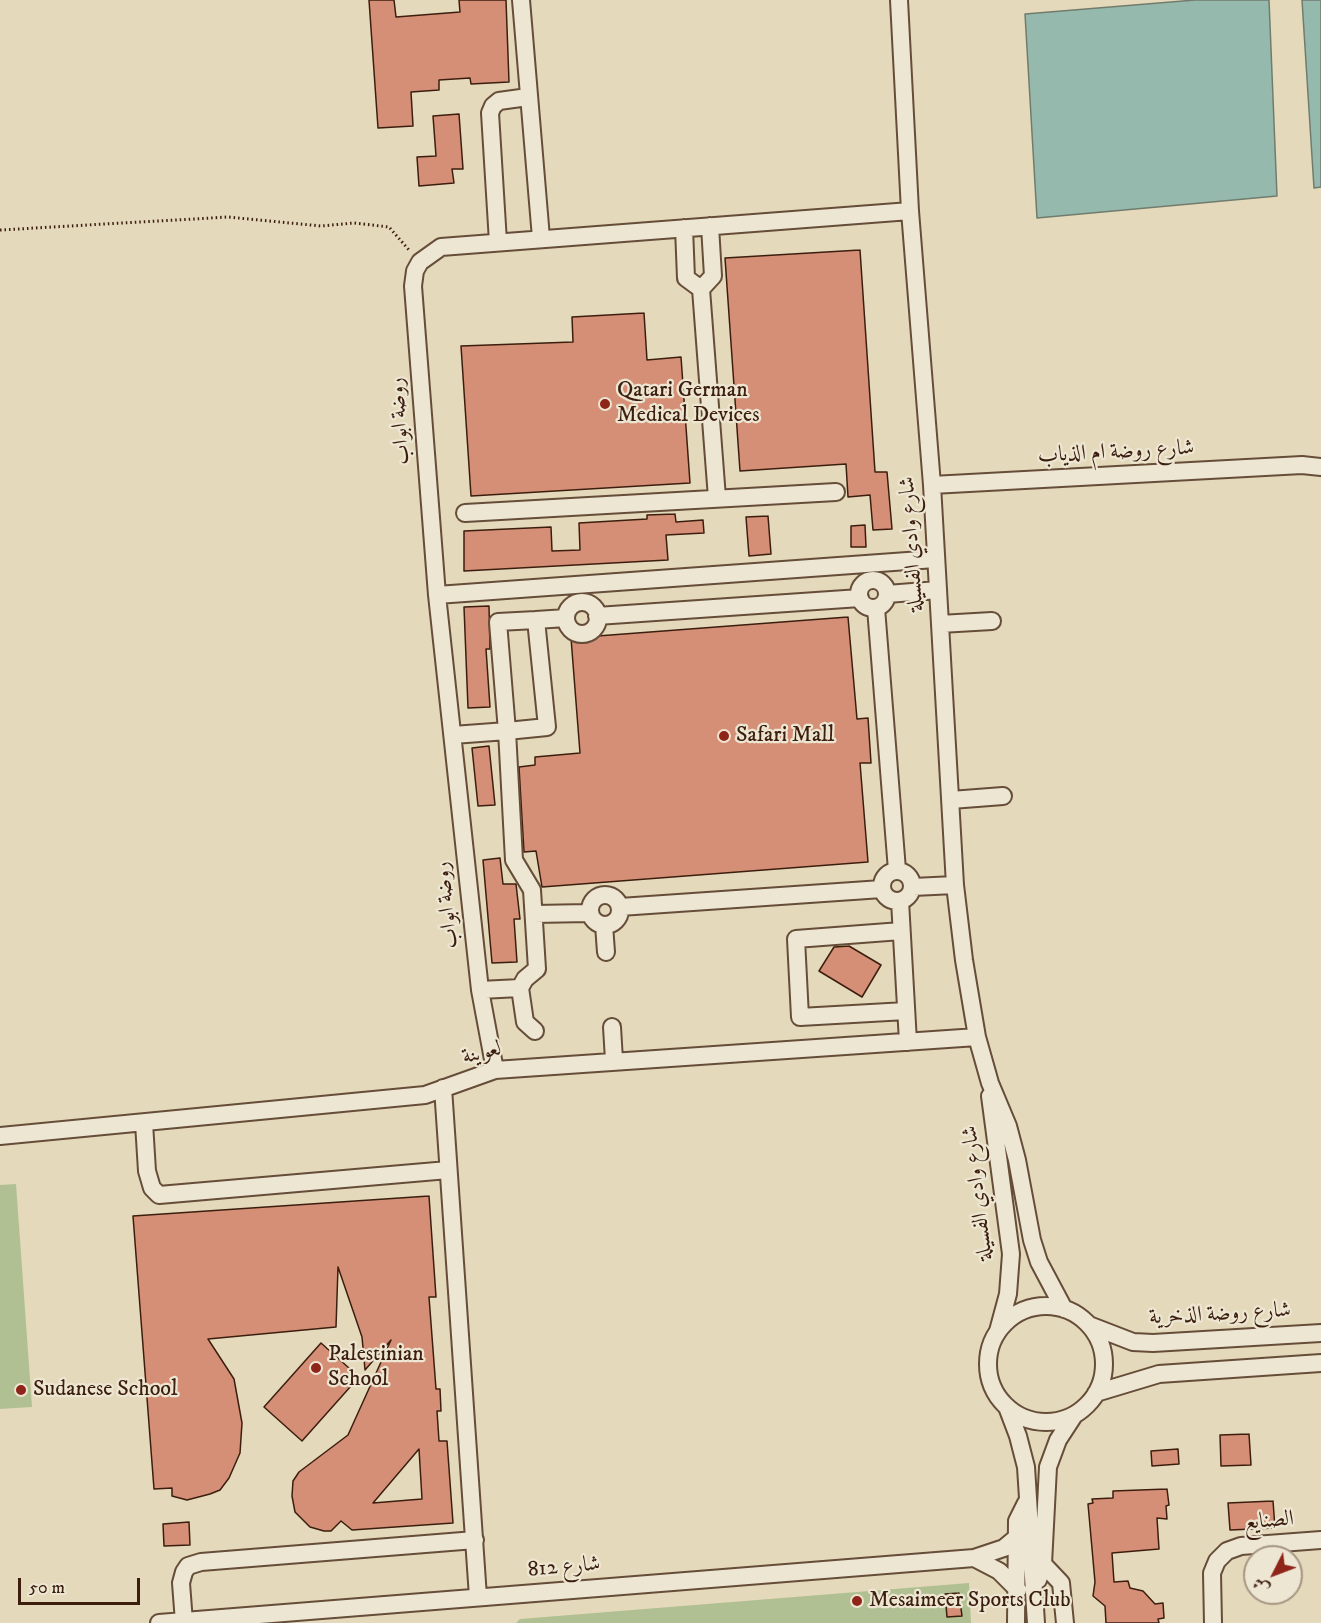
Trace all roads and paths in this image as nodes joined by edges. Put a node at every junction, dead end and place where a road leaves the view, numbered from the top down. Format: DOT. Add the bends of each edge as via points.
graph roads {
  1 [pos="521,0"];
  2 [pos="900,0"];
  3 [pos="528,97"];
  4 [pos="910,211"];
  5 [pos="710,226"];
  6 [pos="684,228"];
  7 [pos="0,230"];
  8 [pos="541,238"];
  9 [pos="498,242"];
  10 [pos="420,262"];
  11 [pos="701,288"];
  12 [pos="1321,458"];
  13 [pos="1302,465"];
  14 [pos="1321,467"];
  15 [pos="932,485"];
  16 [pos="836,492"];
  17 [pos="717,498"];
  18 [pos="465,513"];
  19 [pos="935,559"];
  20 [pos="872,563"];
  21 [pos="872,580"];
  22 [pos="578,584"];
  23 [pos="938,590"];
  24 [pos="887,594"];
  25 [pos="437,595"];
  26 [pos="860,598"];
  27 [pos="579,602"];
  28 [pos="876,608"];
  29 [pos="597,616"];
  30 [pos="566,618"];
  31 [pos="536,620"];
  32 [pos="992,621"];
  33 [pos="940,624"];
  34 [pos="507,731"];
  35 [pos="453,735"];
  36 [pos="1003,796"];
  37 [pos="951,801"];
  38 [pos="897,870"];
  39 [pos="955,885"];
  40 [pos="913,887"];
  41 [pos="882,889"];
  42 [pos="900,901"];
  43 [pos="620,906"];
  44 [pos="589,913"];
  45 [pos="534,914"];
  46 [pos="604,925"];
  47 [pos="901,931"];
  48 [pos="606,952"];
  49 [pos="519,988"];
  50 [pos="480,990"];
  51 [pos="906,1011"];
  52 [pos="612,1027"];
  53 [pos="535,1031"];
  54 [pos="977,1037"];
  55 [pos="908,1042"];
  56 [pos="614,1060"];
  57 [pos="495,1070"];
  58 [pos="990,1083"];
  59 [pos="443,1088"];
  60 [pos="144,1124"];
  61 [pos="0,1136"];
  62 [pos="448,1170"];
  63 [pos="1064,1309"];
  64 [pos="1089,1325"];
  65 [pos="998,1332"];
  66 [pos="1321,1333"];
  67 [pos="1321,1363"];
  68 [pos="1096,1393"];
  69 [pos="1007,1407"];
  70 [pos="1073,1417"];
  71 [pos="1028,1499"];
  72 [pos="1016,1538"];
  73 [pos="475,1540"];
  74 [pos="1321,1540"];
  75 [pos="974,1558"];
  76 [pos="1043,1564"];
  77 [pos="1026,1591"];
  78 [pos="478,1597"];
  79 [pos="184,1622"];
  80 [pos="159,1623"];
  81 [pos="1016,1623"];
  82 [pos="1036,1623"];
  83 [pos="1065,1623"];
  84 [pos="1213,1623"];
  1 -- 3 [label="street"];
  2 -- 4 [label="street, شارع وادي الفسيلة"];
  3 -- 8 [label="street"];
  3 -- 9 [label="street" via="499,101 490,113"];
  4 -- 5 [label="street"];
  4 -- 15 [label="street, شارع وادي الفسيلة"];
  5 -- 6 [label="street"];
  5 -- 11 [label="street" via="712,276"];
  6 -- 8 [label="street"];
  6 -- 11 [label="street" via="686,278"];
  7 -- 10 [label="path" via="228,217 321,226 354,223 389,227"];
  8 -- 9 [label="street"];
  9 -- 10 [label="street" via="441,247"];
  10 -- 25 [label="street, روضة ابواب" via="413,286"];
  11 -- 17 [label="street"];
  12 -- 13 [label="street, شارع روضة ام الذياب"];
  13 -- 14 [label="street, شارع روضة ام الذياب"];
  13 -- 15 [label="street, شارع روضة ام الذياب"];
  15 -- 19 [label="street, شارع وادي الفسيلة"];
  16 -- 17 [label="street"];
  17 -- 18 [label="street"];
  19 -- 20 [label="street"];
  19 -- 23 [label="street, شارع وادي الفسيلة"];
  20 -- 21 [label="street"];
  20 -- 22 [label="street"];
  21 -- 24 [label="street" via="884,585"];
  21 -- 26 [label="street" via="862,585"];
  22 -- 25 [label="street"];
  22 -- 27 [label="street"];
  23 -- 24 [label="street"];
  23 -- 33 [label="street, شارع وادي الفسيلة"];
  24 -- 28 [label="street" via="885,602"];
  25 -- 35 [label="street, روضة ابواب"];
  26 -- 28 [label="street" via="864,605"];
  26 -- 29 [label="street"];
  27 -- 29 [label="street" via="589,604"];
  27 -- 30 [label="street" via="569,608"];
  28 -- 38 [label="street"];
  29 -- 30 [label="street" via="594,628 582,633 570,628"];
  30 -- 31 [label="street"];
  31 -- 34 [label="street" via="498,622"];
  31 -- 34 [label="street" via="547,727"];
  32 -- 33 [label="street"];
  33 -- 37 [label="street, شارع وادي الفسيلة"];
  34 -- 35 [label="street"];
  34 -- 45 [label="street" via="514,860 532,891"];
  35 -- 50 [label="street, روضة ابواب"];
  36 -- 37 [label="street"];
  37 -- 39 [label="street, شارع وادي الفسيلة"];
  38 -- 40 [label="street" via="908,876"];
  38 -- 41 [label="street" via="886,875"];
  39 -- 40 [label="street"];
  39 -- 54 [label="street, شارع وادي الفسيلة"];
  40 -- 42 [label="street" via="909,896"];
  41 -- 42 [label="street" via="890,900"];
  41 -- 43 [label="street"];
  42 -- 47 [label="street"];
  43 -- 44 [label="street" via="613,897 601,894 591,901"];
  43 -- 46 [label="street" via="618,918"];
  44 -- 45 [label="street"];
  44 -- 46 [label="street" via="596,923"];
  45 -- 49 [label="street" via="537,969"];
  46 -- 48 [label="street"];
  47 -- 51 [label="street"];
  47 -- 51 [label="street" via="796,939 800,1017"];
  49 -- 50 [label="street"];
  49 -- 53 [label="street" via="525,1022"];
  50 -- 57 [label="street, روضة ابواب"];
  51 -- 55 [label="street"];
  52 -- 56 [label="street"];
  54 -- 55 [label="street, لعوينة"];
  54 -- 58 [label="street, شارع وادي الفسيلة"];
  55 -- 56 [label="street, لعوينة"];
  56 -- 57 [label="street, لعوينة"];
  57 -- 59 [label="street, لعوينة"];
  58 -- 63 [label="street, شارع وادي الفسيلة" via="1008,1126 1039,1262"];
  58 -- 65 [label="street, شارع وادي الفسيلة" via="1011,1254 1008,1294"];
  59 -- 60 [label="street, لعوينة" via="425,1095"];
  59 -- 62 [label="street"];
  60 -- 61 [label="street, لعوينة"];
  60 -- 62 [label="street" via="147,1171 152,1188 159,1195"];
  62 -- 73 [label="street"];
  63 -- 64 [label="street"];
  63 -- 65 [label="street" via="1045,1306 1027,1310 1010,1318"];
  64 -- 66 [label="street, شارع روضة الذخرية" via="1132,1342 1153,1343"];
  64 -- 68 [label="street" via="1104,1358 1103,1376"];
  65 -- 69 [label="street" via="991,1347 990,1379"];
  67 -- 68 [label="street" via="1159,1374"];
  68 -- 70 [label="street"];
  69 -- 70 [label="street" via="1038,1422"];
  69 -- 71 [label="street" via="1023,1451"];
  70 -- 76 [label="street" via="1058,1440 1048,1467"];
  71 -- 72 [label="street" via="1017,1521"];
  71 -- 77 [label="street"];
  72 -- 75 [label="street, شارع 812" via="1004,1548"];
  72 -- 77 [label="street"];
  73 -- 78 [label="street"];
  73 -- 79 [label="street" via="201,1562 188,1566 184,1572"];
  74 -- 84 [label="street, الصنايع" via="1241,1546 1227,1551 1212,1573"];
  75 -- 77 [label="street"];
  75 -- 78 [label="street, شارع 812"];
  76 -- 77 [label="street"];
  76 -- 83 [label="street" via="1062,1583"];
  77 -- 81 [label="street"];
  77 -- 82 [label="street"];
  78 -- 79 [label="street, شارع 812"];
  79 -- 80 [label="street, شارع 812"];
}
